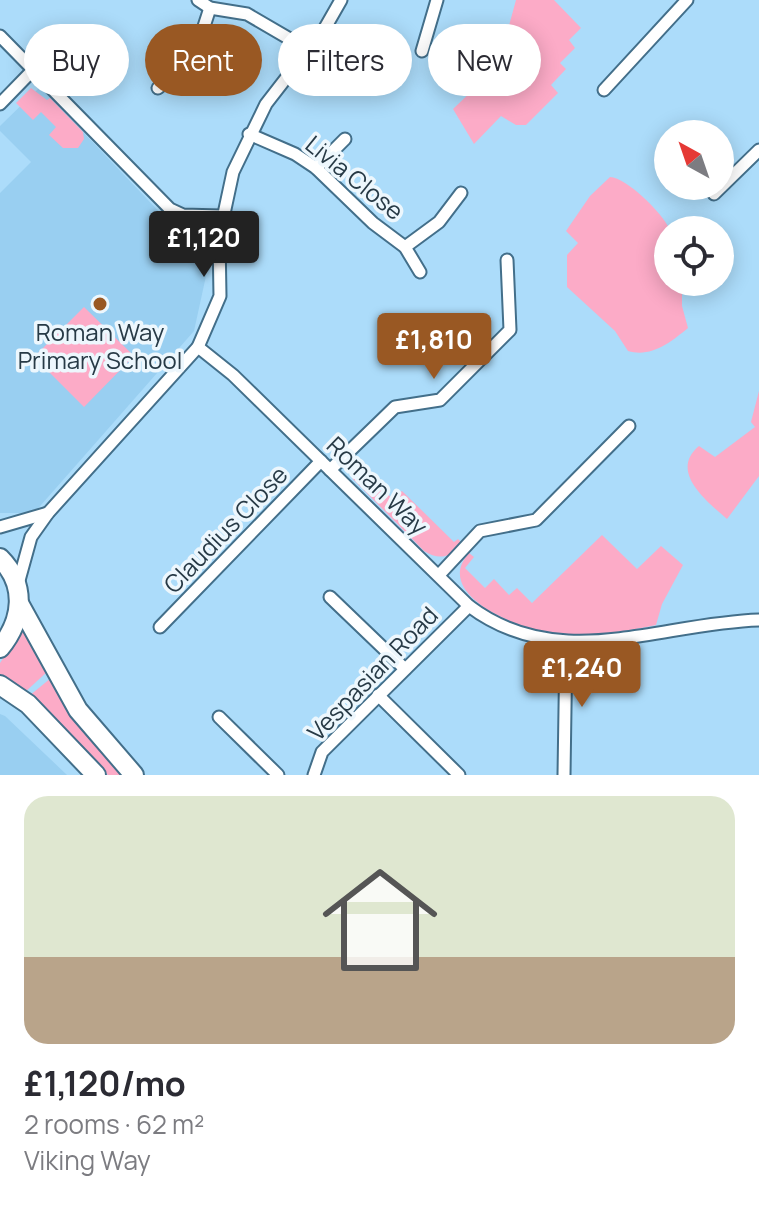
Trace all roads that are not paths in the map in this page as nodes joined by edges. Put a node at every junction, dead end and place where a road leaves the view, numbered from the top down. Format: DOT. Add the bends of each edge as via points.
graph roads {
  1 [pos="198,0"];
  2 [pos="251,0"];
  3 [pos="341,0"];
  4 [pos="437,0"];
  5 [pos="687,0"];
  6 [pos="210,8"];
  7 [pos="247,14"];
  8 [pos="206,24"];
  9 [pos="327,24"];
  10 [pos="278,32"];
  11 [pos="0,36"];
  12 [pos="422,51"];
  13 [pos="24,61"];
  14 [pos="24,79"];
  15 [pos="604,90"];
  16 [pos="278,92"];
  17 [pos="59,96"];
  18 [pos="0,104"];
  19 [pos="249,134"];
  20 [pos="345,139"];
  21 [pos="759,150"];
  22 [pos="316,168"];
  23 [pos="734,174"];
  24 [pos="461,193"];
  25 [pos="221,216"];
  26 [pos="405,247"];
  27 [pos="507,260"];
  28 [pos="420,272"];
  29 [pos="198,347"];
  30 [pos="629,426"];
  31 [pos="321,461"];
  32 [pos="330,470"];
  33 [pos="48,513"];
  34 [pos="0,527"];
  35 [pos="0,558"];
  36 [pos="439,575"];
  37 [pos="19,595"];
  38 [pos="330,597"];
  39 [pos="469,606"];
  40 [pos="759,620"];
  41 [pos="160,627"];
  42 [pos="566,643"];
  43 [pos="0,648"];
  44 [pos="405,669"];
  45 [pos="0,685"];
  46 [pos="378,695"];
  47 [pos="219,717"];
  48 [pos="96,775"];
  49 [pos="134,775"];
  50 [pos="278,775"];
  51 [pos="314,775"];
  52 [pos="459,775"];
  53 [pos="564,775"];
  1 -- 6 [label="street"];
  2 -- 7 [label="street"];
  3 -- 9 [label="street"];
  4 -- 12 [label="street"];
  5 -- 15 [label="street"];
  6 -- 7 [label="street"];
  6 -- 8 [label="street"];
  7 -- 10 [label="street"];
  11 -- 13 [label="street"];
  14 -- 18 [label="street"];
  16 -- 19 [label="street"];
  17 -- 25 [label="street" via="170,209 183,215"];
  19 -- 22 [label="street, Livia Close"];
  19 -- 25 [label="street"];
  20 -- 22 [label="street"];
  21 -- 23 [label="street"];
  22 -- 26 [label="street, Livia Close"];
  24 -- 26 [label="street" via="439,222"];
  25 -- 29 [label="street" via="220,296"];
  26 -- 28 [label="street, Livia Close"];
  27 -- 32 [label="street" via="510,330 440,400 395,407"];
  29 -- 31 [label="street, Roman Way"];
  29 -- 33 [label="street"];
  30 -- 36 [label="street" via="536,520 480,531"];
  31 -- 32 [label="street, Roman Way"];
  31 -- 41 [label="street, Claudius Close"];
  32 -- 36 [label="street, Roman Way"];
  33 -- 34 [label="street"];
  33 -- 37 [label="street" via="31,537"];
  35 -- 37 [label="main road"];
  36 -- 39 [label="street, Roman Way"];
  37 -- 43 [label="main road" via="14,627"];
  37 -- 49 [label="main road" via="78,710"];
  38 -- 44 [label="street"];
  39 -- 42 [label="street, Roman Way" via="512,631"];
  39 -- 44 [label="street, Vespasian Road"];
  40 -- 42 [label="street, Roman Way"];
  42 -- 53 [label="street"];
  44 -- 46 [label="street, Vespasian Road"];
  45 -- 48 [label="main road" via="28,704"];
  46 -- 51 [label="street, Vespasian Road" via="322,752"];
  46 -- 52 [label="street"];
  47 -- 50 [label="street"];
}
